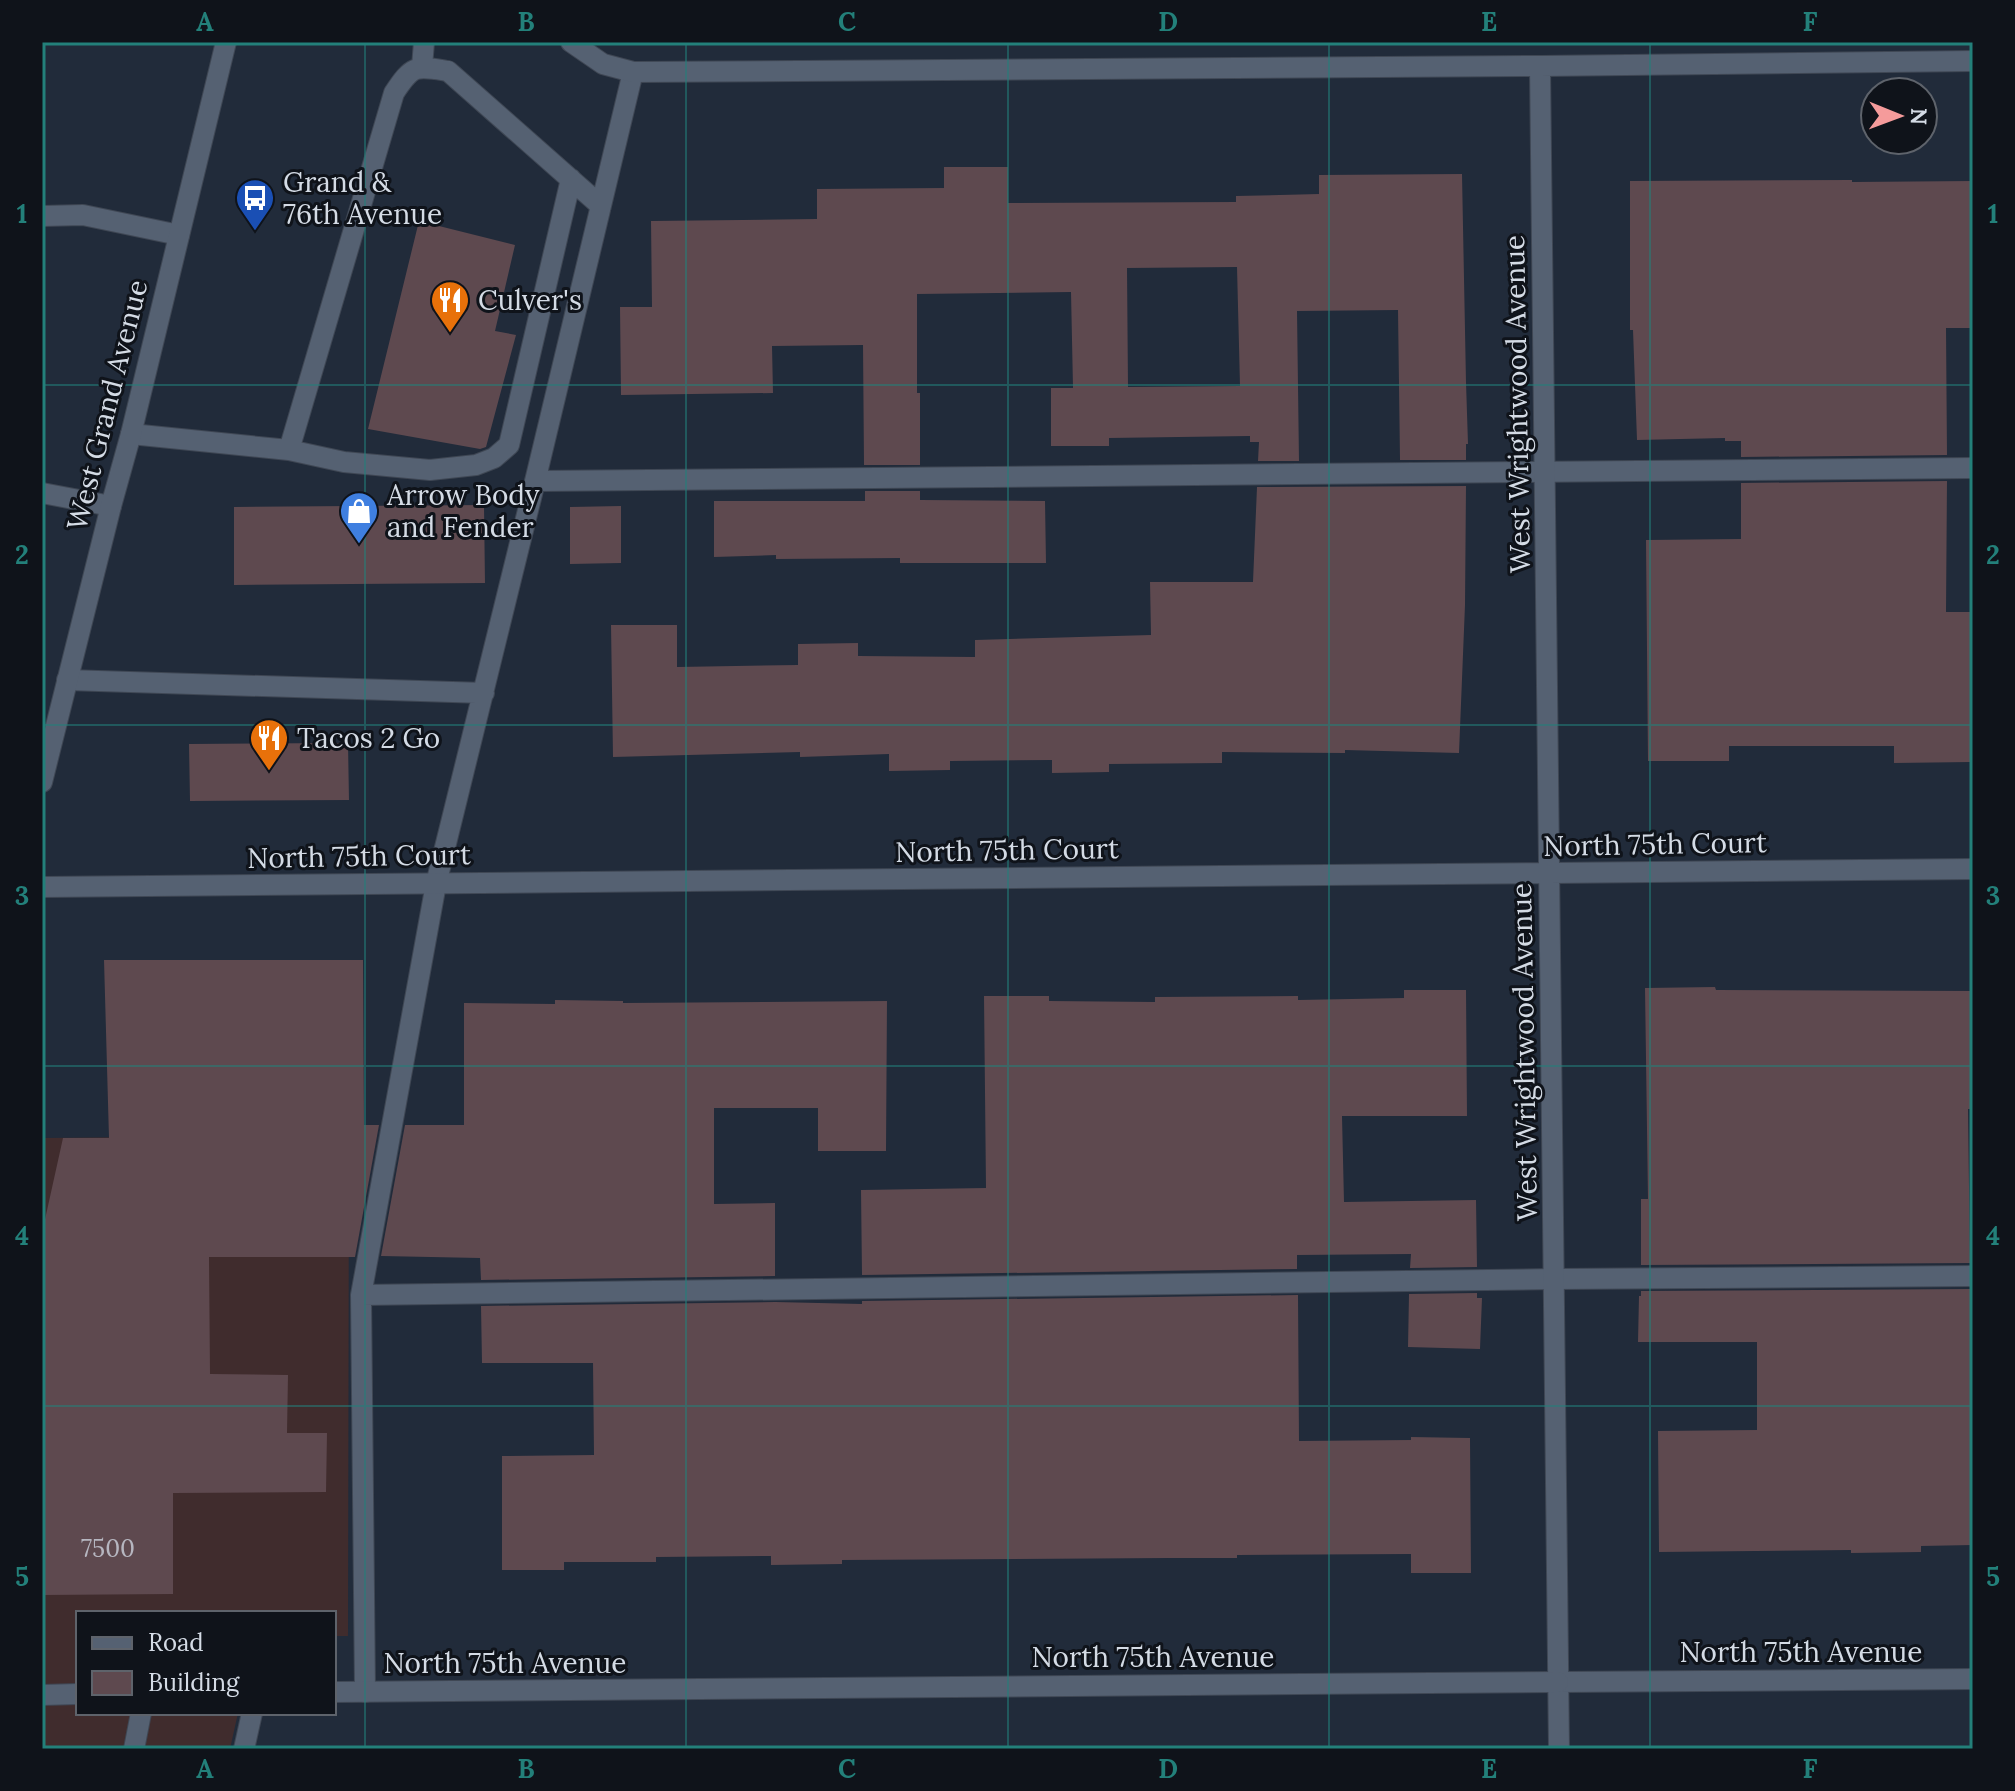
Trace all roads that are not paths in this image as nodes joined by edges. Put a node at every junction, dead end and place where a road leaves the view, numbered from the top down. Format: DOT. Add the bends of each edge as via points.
graph roads {
  1 [pos="226,42"];
  2 [pos="424,42"];
  3 [pos="571,42"];
  4 [pos="1973,61"];
  5 [pos="1540,66"];
  6 [pos="422,67"];
  7 [pos="633,72"];
  8 [pos="571,179"];
  9 [pos="601,206"];
  10 [pos="42,216"];
  11 [pos="179,235"];
  12 [pos="131,434"];
  13 [pos="289,450"];
  14 [pos="1973,468"];
  15 [pos="1546,472"];
  16 [pos="535,481"];
  17 [pos="42,493"];
  18 [pos="111,506"];
  19 [pos="67,680"];
  20 [pos="484,693"];
  21 [pos="42,782"];
  22 [pos="1973,869"];
  23 [pos="1549,873"];
  24 [pos="436,884"];
  25 [pos="42,887"];
  26 [pos="1973,1276"];
  27 [pos="1555,1279"];
  28 [pos="361,1295"];
  29 [pos="1973,1679"];
  30 [pos="1558,1682"];
  31 [pos="336,1692"];
  32 [pos="365,1692"];
  33 [pos="76,1694"];
  34 [pos="42,1695"];
  35 [pos="141,1715"];
  36 [pos="252,1715"];
  37 [pos="134,1749"];
  38 [pos="244,1749"];
  39 [pos="1559,1749"];
  1 -- 11 [label="street, West Grand Avenue"];
  2 -- 6 [label="street"];
  3 -- 7 [label="street" via="603,64"];
  4 -- 5 [label="street"];
  5 -- 7 [label="street"];
  5 -- 15 [label="street, West Wrightwood Avenue"];
  6 -- 8 [label="street" via="448,71"];
  6 -- 13 [label="street" via="406,74 394,93"];
  7 -- 9 [label="street"];
  8 -- 9 [label="street"];
  8 -- 13 [label="street" via="509,445 476,465 430,470 344,462"];
  9 -- 16 [label="street"];
  10 -- 11 [label="street" via="83,215"];
  11 -- 12 [label="street, West Grand Avenue"];
  12 -- 13 [label="street"];
  12 -- 18 [label="street, West Grand Avenue"];
  14 -- 15 [label="street"];
  15 -- 16 [label="street"];
  15 -- 23 [label="street, West Wrightwood Avenue"];
  16 -- 20 [label="street"];
  17 -- 18 [label="street"];
  18 -- 19 [label="street, West Grand Avenue"];
  19 -- 20 [label="street"];
  19 -- 21 [label="street, West Grand Avenue"];
  20 -- 24 [label="street"];
  22 -- 23 [label="street, North 75th Court"];
  23 -- 24 [label="street, North 75th Court"];
  23 -- 27 [label="street, West Wrightwood Avenue"];
  24 -- 25 [label="street, North 75th Court"];
  24 -- 28 [label="street"];
  26 -- 27 [label="street"];
  27 -- 28 [label="street"];
  27 -- 30 [label="street, West Wrightwood Avenue"];
  28 -- 32 [label="street"];
  29 -- 30 [label="street, North 75th Avenue"];
  30 -- 32 [label="street, North 75th Avenue"];
  30 -- 39 [label="street, West Wrightwood Avenue"];
  31 -- 32 [label="street, North 75th Avenue"];
  33 -- 34 [label="street"];
  35 -- 37 [label="street"];
  36 -- 38 [label="street"];
}
